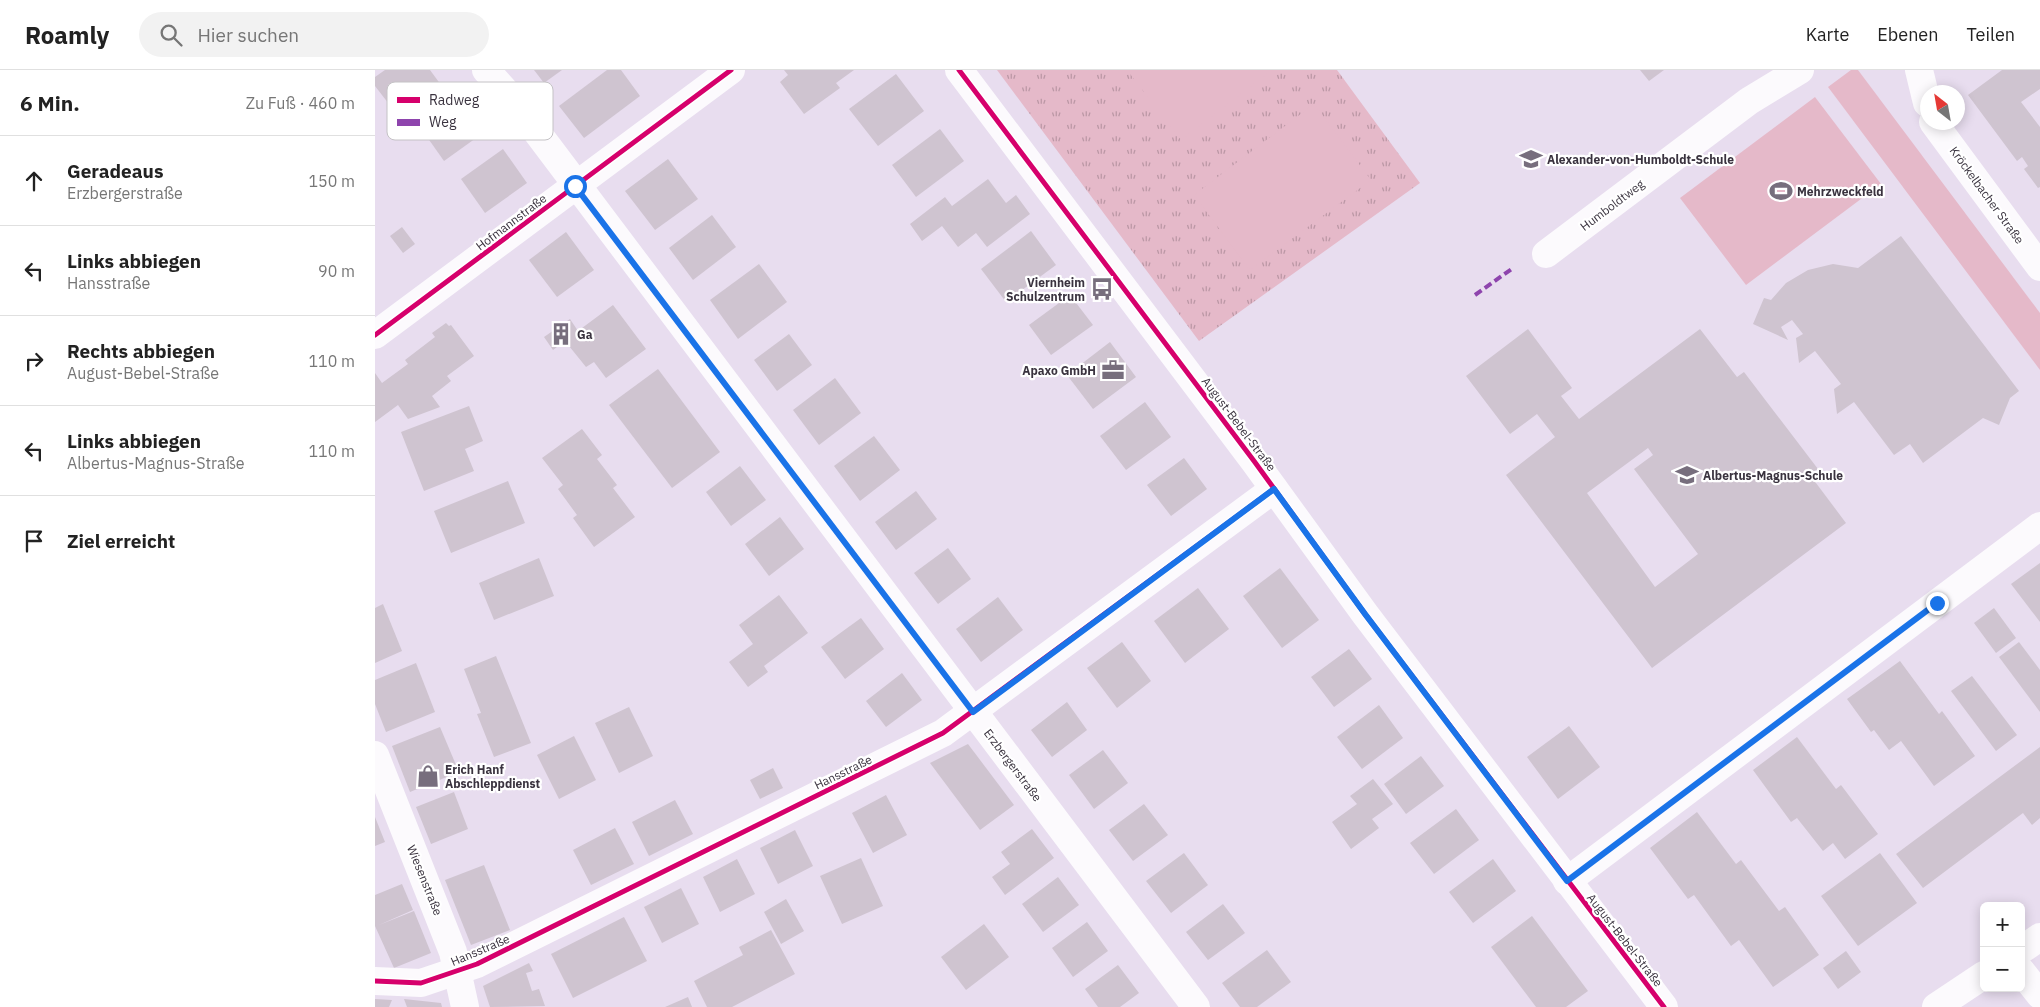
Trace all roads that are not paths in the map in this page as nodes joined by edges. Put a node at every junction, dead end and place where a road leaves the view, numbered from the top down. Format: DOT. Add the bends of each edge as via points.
graph roads {
  1 [pos="486,70"];
  2 [pos="731,70"];
  3 [pos="959,70"];
  4 [pos="1800,70"];
  5 [pos="1919,70"];
  6 [pos="496,82"];
  7 [pos="1923,85"];
  8 [pos="1939,130"];
  9 [pos="541,140"];
  10 [pos="575,186"];
  11 [pos="1547,254"];
  12 [pos="2040,267"];
  13 [pos="375,335"];
  14 [pos="1274,489"];
  15 [pos="2040,526"];
  16 [pos="973,712"];
  17 [pos="375,755"];
  18 [pos="1567,881"];
  19 [pos="2040,937"];
  20 [pos="2025,947"];
  21 [pos="457,971"];
  22 [pos="2025,976"];
  23 [pos="1980,978"];
  24 [pos="375,981"];
  25 [pos="2040,995"];
  26 [pos="465,1007"];
  27 [pos="1196,1007"];
  28 [pos="1664,1007"];
  29 [pos="1936,1007"];
  1 -- 6 [label="street, Erzbergerstraße"];
  2 -- 10 [label="street, Hofmannstraße"];
  3 -- 14 [label="street, August-Bebel-Straße"];
  4 -- 11 [label="street, Humboldtweg" via="1749,101"];
  5 -- 7 [label="street"];
  8 -- 12 [label="street, Kröckelbacher Straße"];
  9 -- 10 [label="street, Erzbergerstraße"];
  10 -- 13 [label="street, Hofmannstraße"];
  10 -- 16 [label="street, Erzbergerstraße"];
  14 -- 16 [label="street, Hansstraße"];
  14 -- 18 [label="street, August-Bebel-Straße"];
  15 -- 18 [label="street"];
  16 -- 21 [label="street, Hansstraße" via="943,734"];
  16 -- 27 [label="street, Erzbergerstraße"];
  17 -- 21 [label="street, Wiesenstraße" via="453,952"];
  18 -- 28 [label="street, August-Bebel-Straße"];
  19 -- 20 [label="street"];
  21 -- 24 [label="street, Hansstraße" via="421,983"];
  21 -- 26 [label="street, Wiesenstraße"];
  22 -- 25 [label="street"];
  23 -- 29 [label="street"];
}
